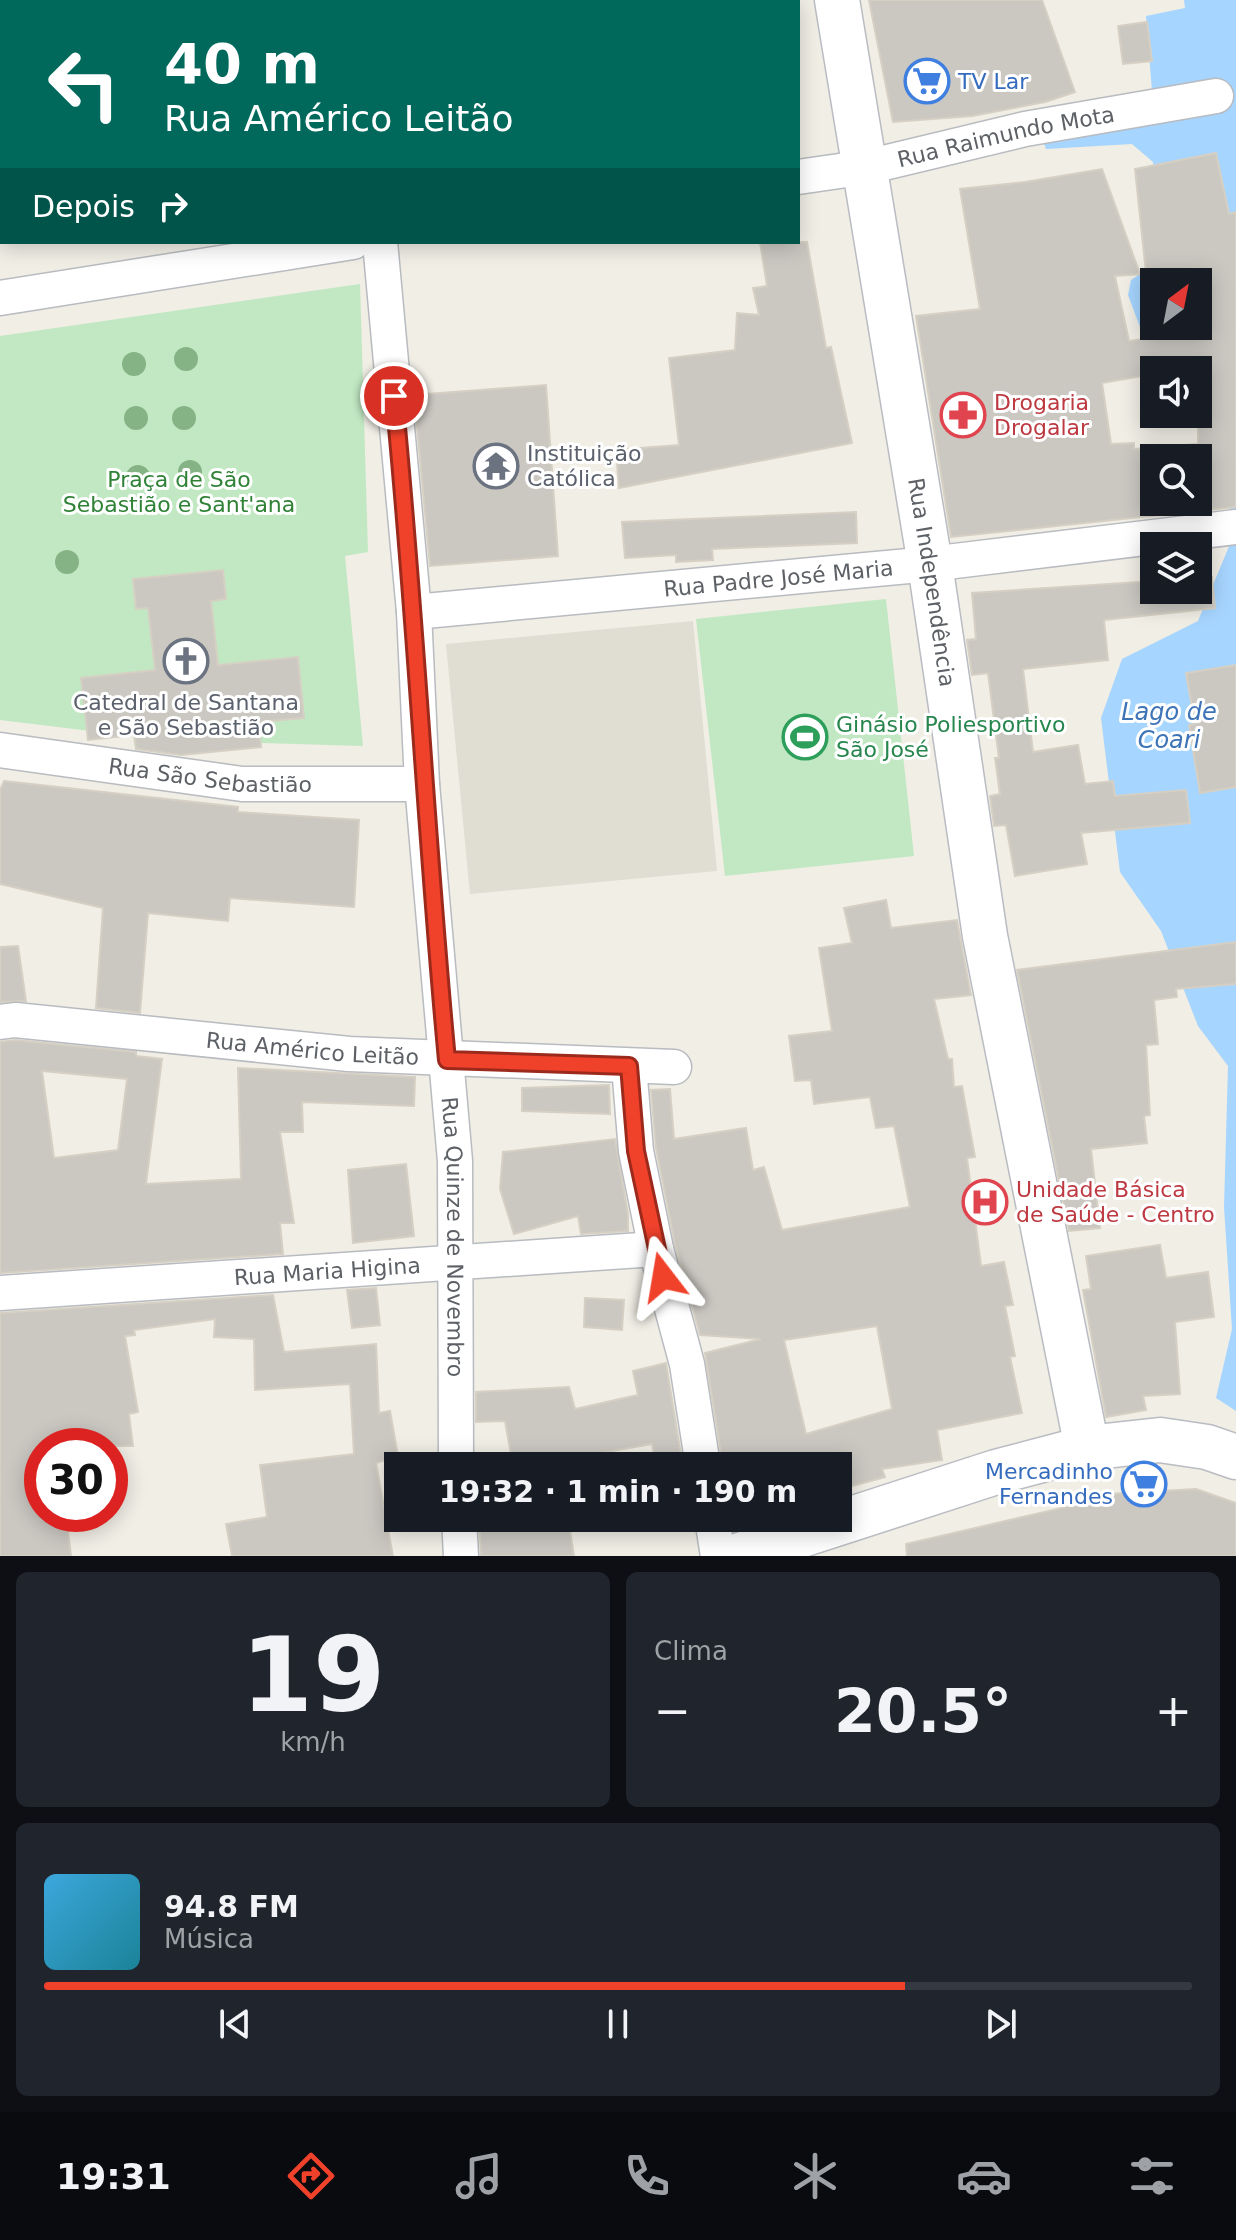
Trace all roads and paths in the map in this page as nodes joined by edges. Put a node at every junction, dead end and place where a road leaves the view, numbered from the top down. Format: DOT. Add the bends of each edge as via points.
graph roads {
  1 [pos="837,0"];
  2 [pos="1216,96"];
  3 [pos="867,167"];
  4 [pos="800,177"];
  5 [pos="340,244"];
  6 [pos="380,244"];
  7 [pos="0,298"];
  8 [pos="1236,527"];
  9 [pos="930,564"];
  10 [pos="414,612"];
  11 [pos="0,750"];
  12 [pos="422,784"];
  13 [pos="0,1022"];
  14 [pos="447,1060"];
  15 [pos="629,1066"];
  16 [pos="674,1067"];
  17 [pos="656,1249"];
  18 [pos="457,1262"];
  19 [pos="0,1293"];
  20 [pos="1087,1448"];
  21 [pos="456,1452"];
  22 [pos="701,1452"];
  23 [pos="1236,1457"];
  24 [pos="460,1532"];
  25 [pos="714,1532"];
  26 [pos="461,1556"];
  27 [pos="718,1556"];
  28 [pos="737,1556"];
  1 -- 3 [label="main road, Rua Independência"];
  2 -- 3 [label="street, Rua Raimundo Mota" via="1025,129"];
  3 -- 4 [label="street, Rua Raimundo Mota"];
  3 -- 9 [label="main road, Rua Independência"];
  5 -- 7 [label="street"];
  6 -- 10 [label="street, Rua Quinze de Novembro"];
  8 -- 9 [label="street, Rua Padre José Maria"];
  9 -- 10 [label="street, Rua Padre José Maria"];
  9 -- 20 [label="main road, Rua Independência" via="985,936"];
  10 -- 12 [label="street, Rua Quinze de Novembro"];
  11 -- 12 [label="street, Rua São Sebastião" via="242,784"];
  12 -- 14 [label="street, Rua Quinze de Novembro"];
  13 -- 14 [label="street, Rua Américo Leitão"];
  14 -- 15 [label="street, Rua Américo Leitão"];
  14 -- 18 [label="street, Rua Quinze de Novembro"];
  15 -- 16 [label="street, Rua Américo Leitão"];
  15 -- 17 [label="street" via="636,1151"];
  17 -- 18 [label="street, Rua Maria Higina"];
  17 -- 22 [label="street" via="687,1364"];
  18 -- 19 [label="street, Rua Maria Higina"];
  18 -- 21 [label="street, Rua Quinze de Novembro"];
  20 -- 23 [label="main road" via="1160,1440"];
  20 -- 28 [label="main road"];
  24 -- 26 [label="street"];
  25 -- 27 [label="street"];
}
